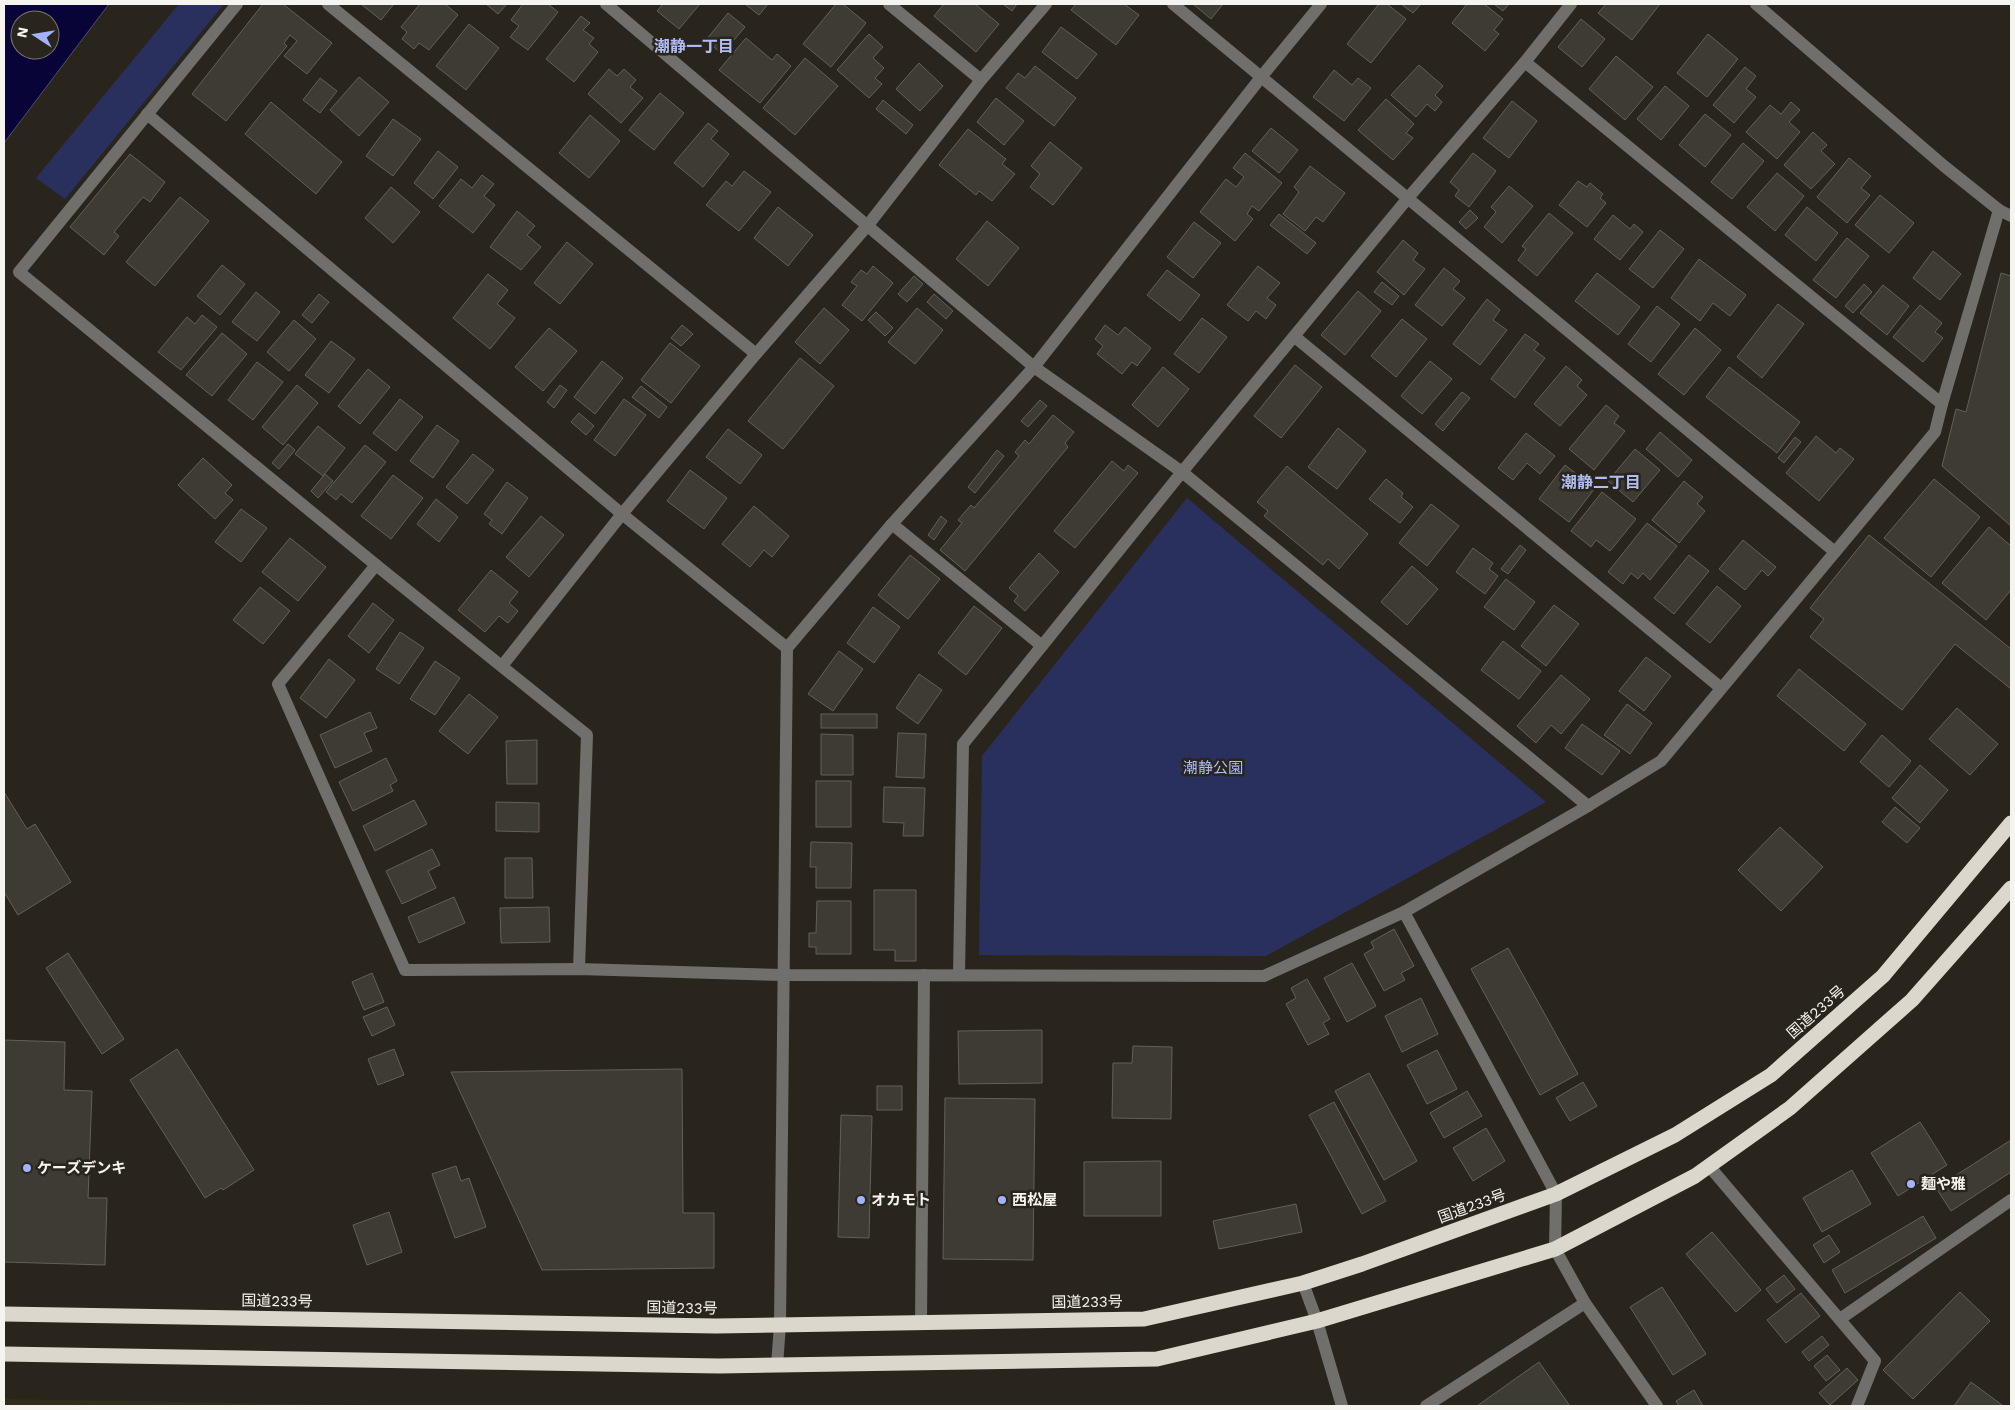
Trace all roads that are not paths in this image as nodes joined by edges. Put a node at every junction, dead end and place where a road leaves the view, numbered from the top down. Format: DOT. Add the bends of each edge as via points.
graph roads {
  1 [pos="237,4"];
  2 [pos="328,4"];
  3 [pos="606,4"];
  4 [pos="889,4"];
  5 [pos="1046,4"];
  6 [pos="1174,4"];
  7 [pos="1321,4"];
  8 [pos="1570,4"];
  9 [pos="1756,4"];
  10 [pos="1525,62"];
  11 [pos="1262,76"];
  12 [pos="981,80"];
  13 [pos="147,114"];
  14 [pos="1408,198"];
  15 [pos="1999,210"];
  16 [pos="2011,216"];
  17 [pos="868,225"];
  18 [pos="1295,337"];
  19 [pos="756,354"];
  20 [pos="1034,367"];
  21 [pos="1942,404"];
  22 [pos="1182,472"];
  23 [pos="622,514"];
  24 [pos="892,524"];
  25 [pos="1835,552"];
  26 [pos="376,565"];
  27 [pos="1042,646"];
  28 [pos="786,648"];
  29 [pos="502,666"];
  30 [pos="1721,688"];
  31 [pos="1588,806"];
  32 [pos="2011,823"];
  33 [pos="2011,888"];
  34 [pos="1404,912"];
  35 [pos="579,969"];
  36 [pos="782,975"];
  37 [pos="924,975"];
  38 [pos="959,975"];
  39 [pos="1709,1166"];
  40 [pos="1556,1194"];
  41 [pos="2011,1200"];
  42 [pos="1555,1249"];
  43 [pos="1303,1282"];
  44 [pos="1585,1303"];
  45 [pos="4,1314"];
  46 [pos="1840,1319"];
  47 [pos="921,1321"];
  48 [pos="1317,1321"];
  49 [pos="780,1325"];
  50 [pos="4,1354"];
  51 [pos="777,1365"];
  52 [pos="1342,1406"];
  53 [pos="1427,1406"];
  54 [pos="1657,1406"];
  55 [pos="1858,1406"];
  1 -- 13 [label="street"];
  2 -- 19 [label="street"];
  3 -- 17 [label="street"];
  4 -- 12 [label="street"];
  5 -- 12 [label="street"];
  6 -- 11 [label="street"];
  7 -- 11 [label="street"];
  8 -- 10 [label="street"];
  9 -- 15 [label="street"];
  10 -- 14 [label="street"];
  10 -- 21 [label="street"];
  11 -- 14 [label="street"];
  11 -- 20 [label="street"];
  12 -- 17 [label="street"];
  13 -- 23 [label="street"];
  13 -- 26 [label="street" via="19,272"];
  14 -- 18 [label="street"];
  14 -- 25 [label="street"];
  15 -- 16 [label="street"];
  15 -- 21 [label="street"];
  17 -- 19 [label="street"];
  17 -- 20 [label="street"];
  18 -- 22 [label="street"];
  18 -- 30 [label="street"];
  19 -- 23 [label="street"];
  20 -- 22 [label="street"];
  20 -- 24 [label="street"];
  21 -- 25 [label="street" via="1935,432"];
  22 -- 27 [label="street"];
  22 -- 31 [label="street"];
  23 -- 28 [label="street"];
  23 -- 29 [label="street"];
  24 -- 27 [label="street"];
  24 -- 28 [label="street"];
  25 -- 30 [label="street"];
  26 -- 29 [label="street"];
  26 -- 35 [label="street" via="278,684 405,970"];
  27 -- 38 [label="street" via="963,744"];
  28 -- 36 [label="street"];
  29 -- 35 [label="street" via="587,735"];
  30 -- 31 [label="street" via="1661,761"];
  31 -- 34 [label="street"];
  32 -- 40 [label="highway, 国道233号" via="1883,976 1771,1075 1675,1135"];
  33 -- 39 [label="highway" via="1912,1000 1790,1108"];
  34 -- 38 [label="street" via="1264,976"];
  34 -- 40 [label="street"];
  35 -- 36 [label="street"];
  36 -- 37 [label="street"];
  36 -- 49 [label="street"];
  37 -- 38 [label="street"];
  37 -- 47 [label="street"];
  39 -- 42 [label="highway"];
  39 -- 46 [label="street"];
  40 -- 42 [label="street"];
  40 -- 43 [label="highway, 国道233号"];
  41 -- 46 [label="street"];
  42 -- 44 [label="street"];
  42 -- 48 [label="highway"];
  43 -- 47 [label="highway, 国道233号" via="1144,1319"];
  43 -- 48 [label="street"];
  44 -- 53 [label="street"];
  44 -- 54 [label="street"];
  45 -- 49 [label="highway, 国道233号"];
  46 -- 55 [label="street" via="1875,1361"];
  47 -- 49 [label="highway, 国道233号"];
  48 -- 51 [label="highway" via="1157,1358"];
  48 -- 52 [label="street"];
  49 -- 51 [label="street"];
  50 -- 51 [label="highway"];
}
